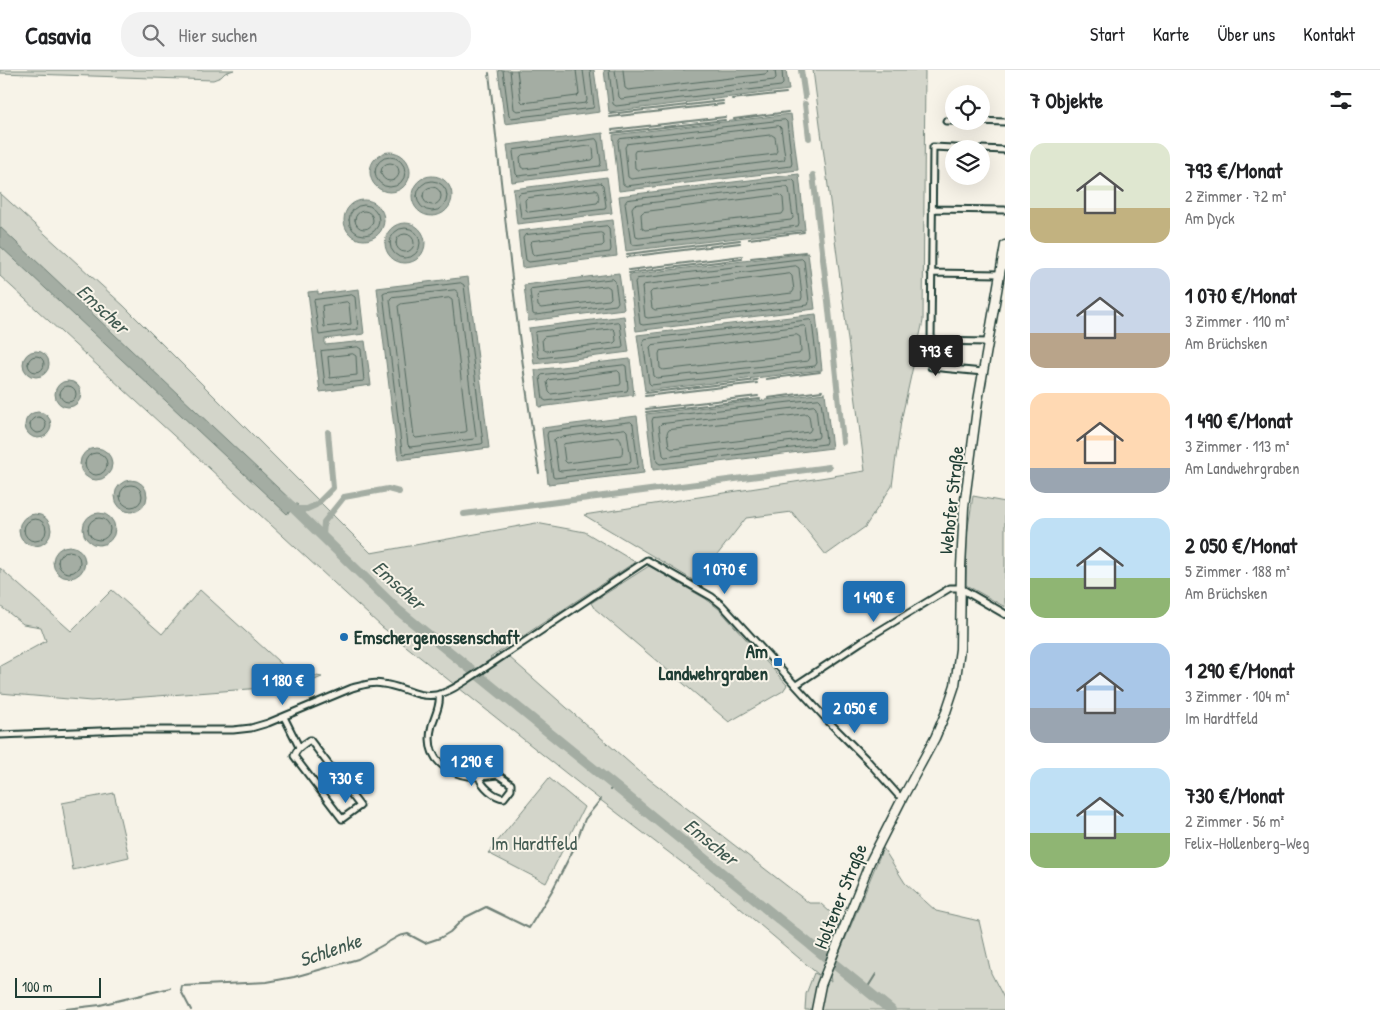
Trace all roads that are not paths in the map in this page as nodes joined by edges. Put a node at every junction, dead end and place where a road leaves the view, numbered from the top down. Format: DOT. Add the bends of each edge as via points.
graph roads {
  1 [pos="990,121"];
  2 [pos="1005,122"];
  3 [pos="945,148"];
  4 [pos="990,149"];
  5 [pos="1005,150"];
  6 [pos="932,208"];
  7 [pos="1005,210"];
  8 [pos="1005,246"];
  9 [pos="931,273"];
  10 [pos="1000,274"];
  11 [pos="931,341"];
  12 [pos="988,342"];
  13 [pos="983,373"];
  14 [pos="960,588"];
  15 [pos="1005,614"];
  16 [pos="796,685"];
  17 [pos="439,694"];
  18 [pos="284,717"];
  19 [pos="0,735"];
  20 [pos="299,747"];
  21 [pos="479,777"];
  22 [pos="903,797"];
  23 [pos="816,1010"];
  1 -- 2 [label="street"];
  3 -- 6 [label="street" via="932,147"];
  4 -- 5 [label="street"];
  6 -- 7 [label="street"];
  6 -- 9 [label="street"];
  8 -- 10 [label="main road, Wehofer Straße"];
  9 -- 10 [label="street"];
  9 -- 11 [label="street"];
  10 -- 12 [label="main road, Wehofer Straße"];
  11 -- 12 [label="street"];
  11 -- 13 [label="street" via="931,367"];
  12 -- 13 [label="main road, Wehofer Straße"];
  13 -- 14 [label="main road, Wehofer Straße" via="964,507"];
  14 -- 15 [label="street"];
  14 -- 16 [label="street" via="950,588"];
  14 -- 22 [label="main road, Wehofer Straße" via="960,649 955,685 931,746"];
  16 -- 17 [label="street" via="722,605 647,560 468,680"];
  16 -- 22 [label="street"];
  17 -- 18 [label="street" via="427,696 385,684 364,684"];
  17 -- 21 [label="street" via="430,737 433,754 448,769 464,776"];
  18 -- 19 [label="street" via="233,730"];
  18 -- 20 [label="street"];
  20 -- 20 [label="street" via="310,740 360,806 342,819 294,756"];
  21 -- 21 [label="street" via="481,783 498,797 504,798 511,790 511,784 498,775"];
  22 -- 23 [label="main road, Holtener Straße" via="870,862 826,973"];
}
